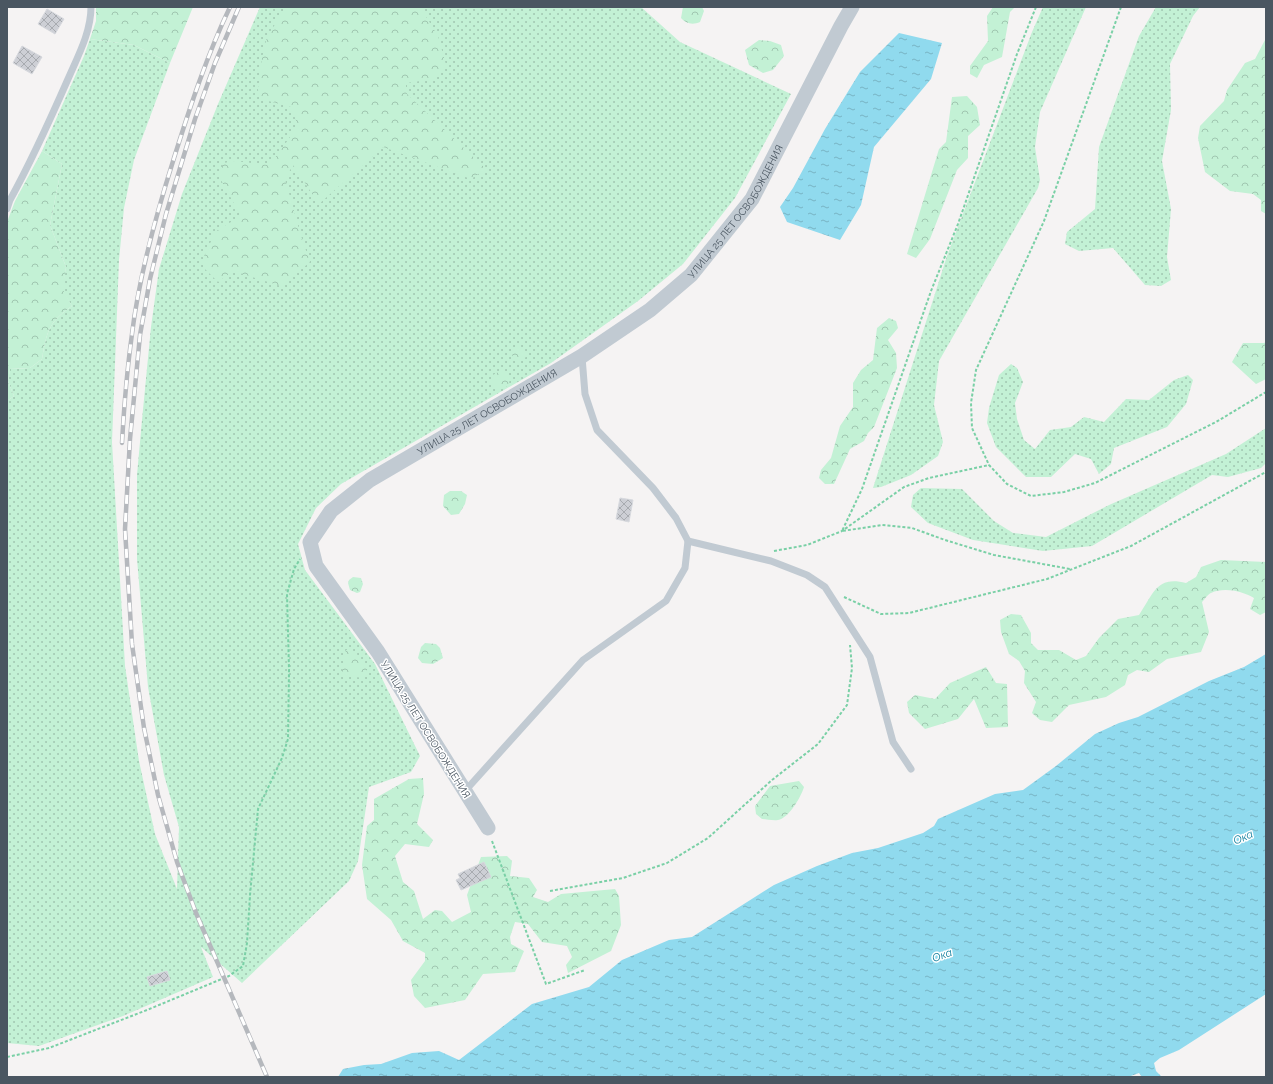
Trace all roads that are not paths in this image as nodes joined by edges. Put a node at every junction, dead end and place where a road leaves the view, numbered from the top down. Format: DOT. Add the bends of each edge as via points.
graph roads {
  1 [pos="91,7"];
  2 [pos="852,7"];
  3 [pos="7,209"];
  4 [pos="582,356"];
  5 [pos="688,541"];
  6 [pos="911,769"];
  7 [pos="465,791"];
  8 [pos="488,828"];
  1 -- 3 [label="lane" via="91,18 82,47 40,143"];
  2 -- 4 [label="street, УЛИЦА 25 ЛЕТ ОСВОБОЖДЕНИЯ" via="752,199 691,275 650,310"];
  4 -- 5 [label="lane" via="585,394 597,430 653,488 676,518"];
  4 -- 7 [label="street, УЛИЦА 25 ЛЕТ ОСВОБОЖДЕНИЯ" via="370,480 331,511 310,542 316,566 378,652"];
  5 -- 6 [label="lane" via="771,561 807,575 825,587 870,657 893,742"];
  5 -- 7 [label="lane" via="685,568 666,601 583,660"];
  7 -- 8 [label="street, УЛИЦА 25 ЛЕТ ОСВОБОЖДЕНИЯ"];
}
